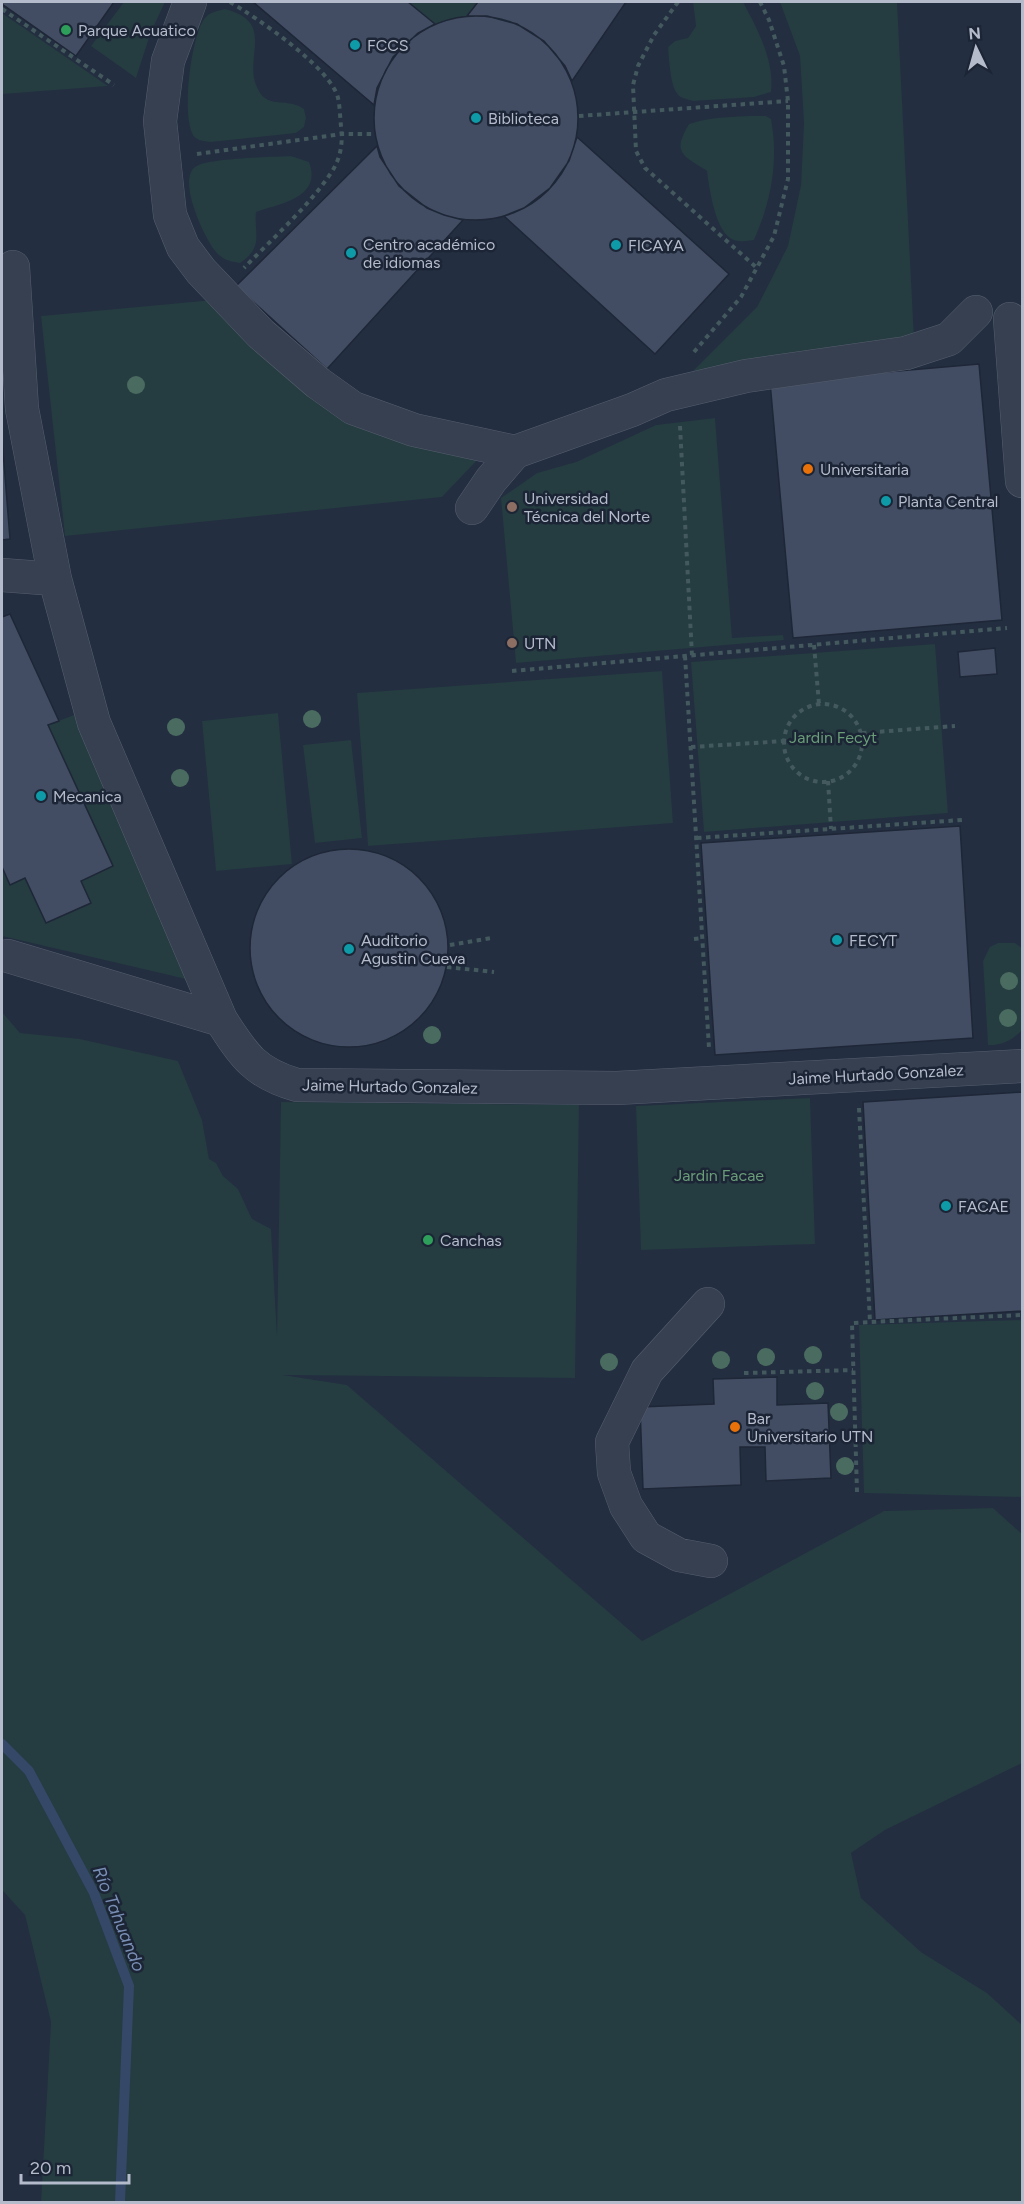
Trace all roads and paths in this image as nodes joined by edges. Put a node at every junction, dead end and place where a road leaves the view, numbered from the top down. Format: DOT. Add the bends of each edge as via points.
graph roads {
  1 [pos="190,2"];
  2 [pos="230,2"];
  3 [pos="678,2"];
  4 [pos="760,2"];
  5 [pos="2,9"];
  6 [pos="114,85"];
  7 [pos="788,101"];
  8 [pos="635,112"];
  9 [pos="579,116"];
  10 [pos="342,134"];
  11 [pos="374,134"];
  12 [pos="164,158"];
  13 [pos="13,267"];
  14 [pos="757,268"];
  15 [pos="221,292"];
  16 [pos="976,312"];
  17 [pos="1010,319"];
  18 [pos="688,358"];
  19 [pos="679,418"];
  20 [pos="515,452"];
  21 [pos="1023,481"];
  22 [pos="472,508"];
  23 [pos="2,575"];
  24 [pos="56,579"];
  25 [pos="1008,628"];
  26 [pos="814,645"];
  27 [pos="685,656"];
  28 [pos="692,656"];
  29 [pos="512,671"];
  30 [pos="819,704"];
  31 [pos="955,726"];
  32 [pos="862,733"];
  33 [pos="785,741"];
  34 [pos="691,747"];
  35 [pos="828,782"];
  36 [pos="962,820"];
  37 [pos="831,829"];
  38 [pos="698,838"];
  39 [pos="492,938"];
  40 [pos="703,938"];
  41 [pos="694,939"];
  42 [pos="450,945"];
  43 [pos="8,956"];
  44 [pos="447,967"];
  45 [pos="494,972"];
  46 [pos="220,1020"];
  47 [pos="709,1051"];
  48 [pos="1023,1066"];
  49 [pos="859,1098"];
  50 [pos="708,1304"];
  51 [pos="1023,1315"];
  52 [pos="870,1322"];
  53 [pos="853,1370"];
  54 [pos="744,1373"];
  55 [pos="856,1492"];
  56 [pos="711,1561"];
  1 -- 12 [label="lane" via="168,61 160,121"];
  2 -- 10 [label="path" via="296,49 323,74 338,96"];
  3 -- 8 [label="path" via="638,66 633,85"];
  4 -- 7 [label="path" via="784,66"];
  5 -- 6 [label="path"];
  7 -- 8 [label="path"];
  7 -- 14 [label="path" via="788,179 774,236"];
  8 -- 9 [label="path"];
  8 -- 14 [label="path" via="636,151 645,168"];
  10 -- 11 [label="path"];
  10 -- 12 [label="path"];
  10 -- 15 [label="path" via="342,147 331,172"];
  12 -- 15 [label="lane" via="170,215 182,244"];
  13 -- 24 [label="lane, Jaime Hurtado Gonzalez" via="22,409"];
  14 -- 18 [label="path" via="741,297"];
  15 -- 20 [label="lane" via="269,341 353,408 414,430"];
  16 -- 20 [label="lane" via="949,339 906,353 746,376 666,395"];
  17 -- 21 [label="lane"];
  19 -- 28 [label="path"];
  20 -- 22 [label="lane"];
  23 -- 24 [label="lane"];
  24 -- 46 [label="lane, Jaime Hurtado Gonzalez" via="94,723"];
  25 -- 26 [label="path"];
  26 -- 28 [label="path"];
  26 -- 30 [label="path"];
  27 -- 28 [label="path"];
  27 -- 29 [label="path"];
  27 -- 34 [label="path"];
  30 -- 32 [label="path" via="844,710"];
  30 -- 33 [label="path" via="796,715 788,725"];
  31 -- 32 [label="path"];
  32 -- 35 [label="path" via="861,755 855,766"];
  33 -- 34 [label="path"];
  33 -- 35 [label="path" via="789,762 797,772 808,779"];
  34 -- 38 [label="path"];
  35 -- 37 [label="path"];
  36 -- 37 [label="path"];
  37 -- 38 [label="path"];
  38 -- 40 [label="path"];
  39 -- 42 [label="path"];
  40 -- 41 [label="path"];
  40 -- 47 [label="path"];
  43 -- 46 [label="lane"];
  44 -- 45 [label="path"];
  46 -- 48 [label="lane, Jaime Hurtado Gonzalez" via="251,1062 275,1079 297,1085 617,1088"];
  49 -- 52 [label="path"];
  50 -- 56 [label="lane" via="646,1371 612,1442 614,1473 626,1506 646,1537 679,1555"];
  51 -- 52 [label="path"];
  52 -- 53 [label="path" via="852,1323"];
  53 -- 54 [label="path"];
  53 -- 55 [label="path"];
}
